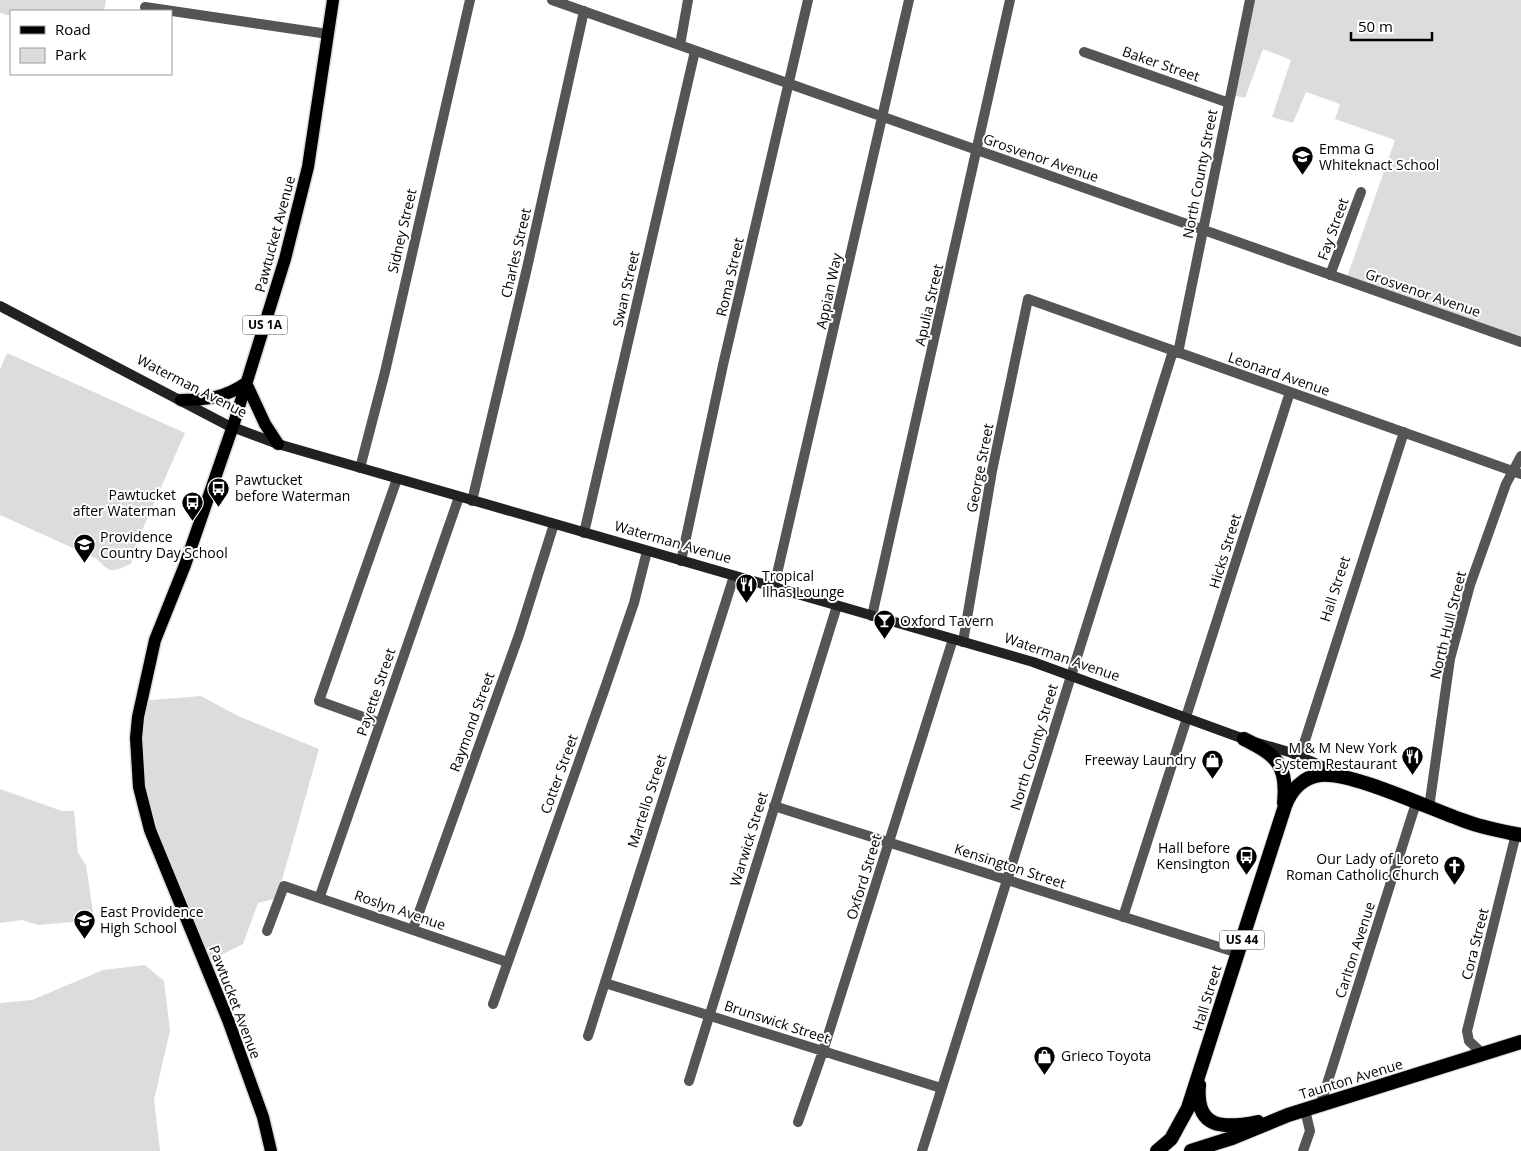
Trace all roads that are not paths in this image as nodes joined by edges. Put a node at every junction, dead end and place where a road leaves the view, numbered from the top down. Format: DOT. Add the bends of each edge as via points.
graph roads {
  1 [pos="333,0"];
  2 [pos="470,0"];
  3 [pos="552,0"];
  4 [pos="688,0"];
  5 [pos="808,0"];
  6 [pos="909,0"];
  7 [pos="1010,0"];
  8 [pos="1250,0"];
  9 [pos="569,3"];
  10 [pos="145,7"];
  11 [pos="165,10"];
  12 [pos="172,11"];
  13 [pos="584,11"];
  14 [pos="328,34"];
  15 [pos="680,45"];
  16 [pos="695,50"];
  17 [pos="1084,52"];
  18 [pos="789,84"];
  19 [pos="1229,102"];
  20 [pos="882,116"];
  21 [pos="978,150"];
  22 [pos="1361,192"];
  23 [pos="1203,230"];
  24 [pos="1330,275"];
  25 [pos="1028,299"];
  26 [pos="0,306"];
  27 [pos="1521,342"];
  28 [pos="1176,352"];
  29 [pos="246,383"];
  30 [pos="1290,392"];
  31 [pos="181,400"];
  32 [pos="232,427"];
  33 [pos="1404,432"];
  34 [pos="278,444"];
  35 [pos="1521,456"];
  36 [pos="360,468"];
  37 [pos="1517,472"];
  38 [pos="397,479"];
  39 [pos="459,497"];
  40 [pos="472,501"];
  41 [pos="554,524"];
  42 [pos="584,533"];
  43 [pos="648,551"];
  44 [pos="681,561"];
  45 [pos="734,576"];
  46 [pos="774,587"];
  47 [pos="837,606"];
  48 [pos="872,616"];
  49 [pos="958,641"];
  50 [pos="1071,675"];
  51 [pos="1187,718"];
  52 [pos="380,723"];
  53 [pos="1244,739"];
  54 [pos="1300,756"];
  55 [pos="1349,778"];
  56 [pos="1422,805"];
  57 [pos="774,806"];
  58 [pos="1284,810"];
  59 [pos="1518,835"];
  60 [pos="889,842"];
  61 [pos="1007,880"];
  62 [pos="320,896"];
  63 [pos="1123,917"];
  64 [pos="413,929"];
  65 [pos="267,931"];
  66 [pos="1238,953"];
  67 [pos="507,962"];
  68 [pos="606,983"];
  69 [pos="493,1004"];
  70 [pos="708,1015"];
  71 [pos="588,1036"];
  72 [pos="1521,1042"];
  73 [pos="824,1052"];
  74 [pos="1483,1054"];
  75 [pos="1201,1070"];
  76 [pos="689,1081"];
  77 [pos="941,1088"];
  78 [pos="1320,1106"];
  79 [pos="1305,1110"];
  80 [pos="1288,1116"];
  81 [pos="798,1122"];
  82 [pos="271,1151"];
  83 [pos="922,1151"];
  84 [pos="1157,1151"];
  85 [pos="1192,1151"];
  86 [pos="1303,1151"];
  1 -- 14 [label="main road, Pawtucket Avenue / US 1A"];
  2 -- 36 [label="street, Sidney Street"];
  3 -- 9 [label="street, Grosvenor Avenue"];
  4 -- 15 [label="street"];
  5 -- 18 [label="street, Roma Street"];
  6 -- 20 [label="street, Appian Way"];
  7 -- 21 [label="street, Apulia Street"];
  8 -- 19 [label="street, North County Street"];
  9 -- 13 [label="street, Grosvenor Avenue"];
  10 -- 11 [label="street"];
  12 -- 14 [label="street"];
  13 -- 15 [label="street, Grosvenor Avenue"];
  13 -- 40 [label="street, Charles Street"];
  14 -- 29 [label="main road, Pawtucket Avenue / US 1A" via="308,167 276,293"];
  15 -- 16 [label="street, Grosvenor Avenue"];
  16 -- 18 [label="street, Grosvenor Avenue"];
  16 -- 42 [label="street, Swan Street"];
  17 -- 19 [label="street, Baker Street"];
  18 -- 20 [label="street, Grosvenor Avenue"];
  18 -- 44 [label="street, Roma Street"];
  19 -- 23 [label="street, North County Street"];
  20 -- 21 [label="street, Grosvenor Avenue"];
  20 -- 46 [label="street, Appian Way"];
  21 -- 23 [label="street, Grosvenor Avenue"];
  21 -- 48 [label="street, Apulia Street"];
  22 -- 24 [label="street, Fay Street"];
  23 -- 24 [label="street, Grosvenor Avenue"];
  23 -- 28 [label="street, North County Street"];
  24 -- 27 [label="street, Grosvenor Avenue"];
  25 -- 28 [label="street, Leonard Avenue"];
  25 -- 49 [label="street, George Street"];
  26 -- 31 [label="main road, Waterman Avenue"];
  28 -- 30 [label="street, Leonard Avenue"];
  28 -- 50 [label="street, North County Street"];
  29 -- 31 [label="main road" via="211,400"];
  29 -- 32 [label="main road, Pawtucket Avenue / US 1A"];
  29 -- 34 [label="main road"];
  30 -- 33 [label="street, Leonard Avenue"];
  30 -- 51 [label="street, Hicks Street"];
  31 -- 32 [label="main road, Waterman Avenue"];
  32 -- 34 [label="main road, Waterman Avenue"];
  32 -- 82 [label="main road, Pawtucket Avenue / US 1A" via="185,565 155,640 138,717 136,760 139,788 150,830 228,1020 264,1117"];
  33 -- 37 [label="street, Leonard Avenue"];
  33 -- 54 [label="street, Hall Street"];
  34 -- 36 [label="main road, Waterman Avenue"];
  35 -- 37 [label="street, North Hull Street"];
  36 -- 38 [label="main road, Waterman Avenue"];
  37 -- 56 [label="street, North Hull Street" via="1506,484 1470,585 1450,659"];
  38 -- 39 [label="main road, Waterman Avenue"];
  38 -- 52 [label="street" via="319,701"];
  39 -- 40 [label="main road, Waterman Avenue"];
  39 -- 52 [label="street, Payette Street"];
  40 -- 41 [label="main road, Waterman Avenue"];
  41 -- 42 [label="main road, Waterman Avenue"];
  41 -- 64 [label="street, Raymond Street" via="519,635"];
  42 -- 43 [label="main road, Waterman Avenue"];
  43 -- 44 [label="main road, Waterman Avenue"];
  43 -- 67 [label="street, Cotter Street" via="616,658"];
  44 -- 45 [label="main road, Waterman Avenue"];
  45 -- 46 [label="main road, Waterman Avenue"];
  45 -- 68 [label="street, Martello Street" via="642,859"];
  46 -- 47 [label="main road, Waterman Avenue"];
  47 -- 48 [label="main road, Waterman Avenue"];
  47 -- 57 [label="street, Warwick Street"];
  48 -- 49 [label="main road, Waterman Avenue"];
  49 -- 50 [label="main road, Waterman Avenue"];
  49 -- 60 [label="street, Oxford Street"];
  50 -- 51 [label="main road, Waterman Avenue"];
  50 -- 61 [label="street, North County Street"];
  51 -- 53 [label="main road, Waterman Avenue"];
  51 -- 63 [label="street, Hicks Street"];
  52 -- 62 [label="street, Payette Street"];
  53 -- 54 [label="main road, Waterman Avenue"];
  53 -- 58 [label="highway" via="1268,752 1281,766 1285,785"];
  54 -- 55 [label="main road, Waterman Avenue"];
  55 -- 56 [label="highway, Waterman Avenue / US 44"];
  55 -- 58 [label="highway, Hall Street / US 44" via="1326,774 1308,778 1294,790"];
  56 -- 59 [label="highway, Waterman Avenue / US 44" via="1466,822"];
  56 -- 78 [label="street, Carlton Avenue"];
  57 -- 60 [label="street, Kensington Street"];
  57 -- 70 [label="street, Warwick Street"];
  58 -- 66 [label="highway, Hall Street / US 44"];
  59 -- 74 [label="street, Cora Street" via="1468,1031 1469,1041"];
  60 -- 61 [label="street, Kensington Street"];
  60 -- 73 [label="street, Oxford Street"];
  61 -- 63 [label="street, Kensington Street"];
  61 -- 77 [label="street, North County Street"];
  62 -- 64 [label="street, Roslyn Avenue"];
  62 -- 65 [label="street, Roslyn Avenue" via="284,886"];
  63 -- 66 [label="street, Kensington Street"];
  64 -- 67 [label="street, Roslyn Avenue"];
  66 -- 75 [label="highway, Hall Street / US 44"];
  67 -- 69 [label="street, Cotter Street"];
  68 -- 70 [label="street, Brunswick Street"];
  68 -- 71 [label="street, Martello Street"];
  70 -- 73 [label="street, Brunswick Street"];
  70 -- 76 [label="street, Warwick Street"];
  72 -- 74 [label="highway, Taunton Avenue"];
  73 -- 77 [label="street, Brunswick Street"];
  73 -- 81 [label="street, Oxford Street"];
  74 -- 78 [label="highway, Taunton Avenue"];
  75 -- 80 [label="highway" via="1200,1108 1205,1117 1215,1124 1234,1126"];
  75 -- 84 [label="highway, Hall Street / US 44" via="1179,1126"];
  77 -- 83 [label="street, North County Street"];
  78 -- 79 [label="highway, Taunton Avenue"];
  79 -- 80 [label="highway, Taunton Avenue"];
  79 -- 86 [label="street" via="1310,1132"];
  80 -- 85 [label="highway, Taunton Avenue"];
}
